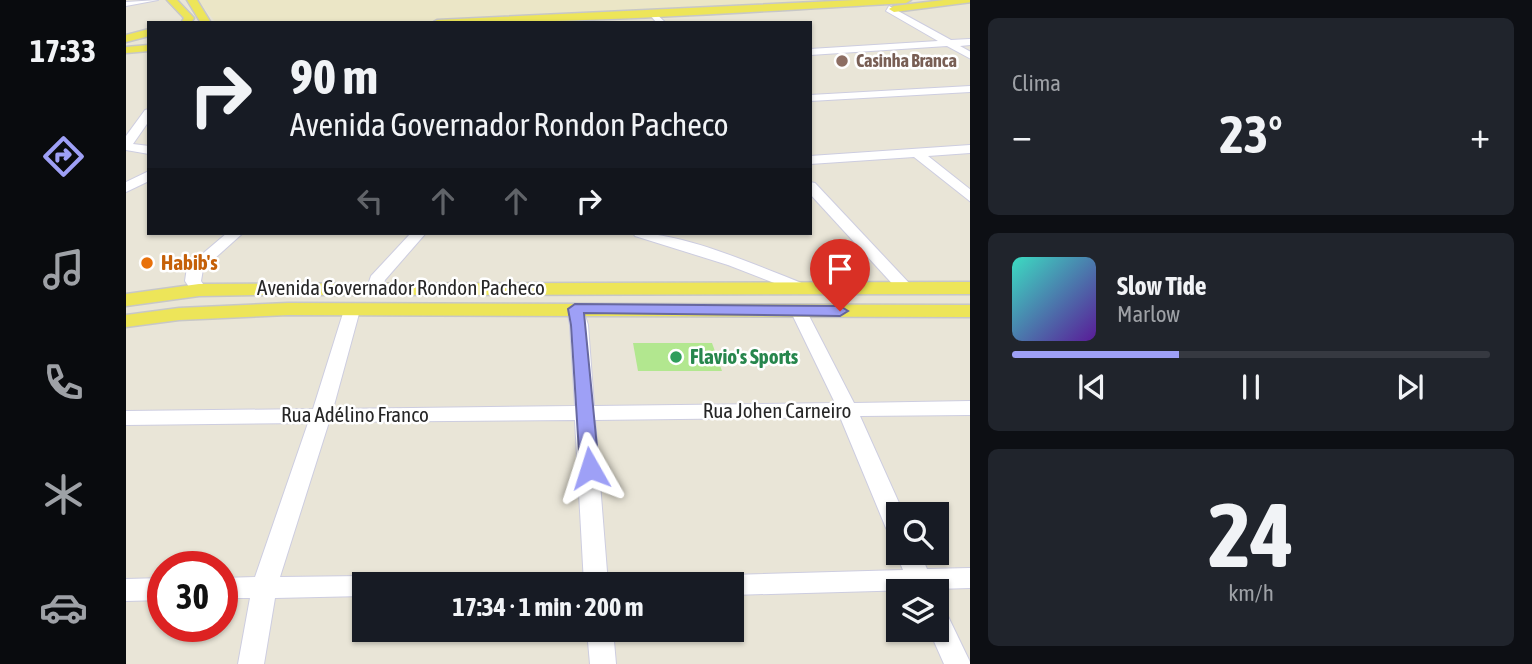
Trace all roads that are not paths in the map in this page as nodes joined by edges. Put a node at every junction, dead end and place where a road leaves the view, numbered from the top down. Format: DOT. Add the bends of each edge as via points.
graph roads {
  1 [pos="154,0"];
  2 [pos="172,0"];
  3 [pos="192,0"];
  4 [pos="906,0"];
  5 [pos="968,0"];
  6 [pos="126,4"];
  7 [pos="889,9"];
  8 [pos="692,16"];
  9 [pos="181,19"];
  10 [pos="658,19"];
  11 [pos="205,21"];
  12 [pos="548,21"];
  13 [pos="146,32"];
  14 [pos="970,43"];
  15 [pos="127,44"];
  16 [pos="948,44"];
  17 [pos="147,48"];
  18 [pos="812,52"];
  19 [pos="970,56"];
  20 [pos="970,89"];
  21 [pos="812,99"];
  22 [pos="147,115"];
  23 [pos="147,144"];
  24 [pos="129,146"];
  25 [pos="970,149"];
  26 [pos="147,150"];
  27 [pos="916,152"];
  28 [pos="812,160"];
  29 [pos="147,175"];
  30 [pos="126,188"];
  31 [pos="812,188"];
  32 [pos="970,198"];
  33 [pos="234,235"];
  34 [pos="417,235"];
  35 [pos="646,235"];
  36 [pos="126,285"];
  37 [pos="904,287"];
  38 [pos="375,288"];
  39 [pos="801,288"];
  40 [pos="970,288"];
  41 [pos="199,290"];
  42 [pos="170,293"];
  43 [pos="126,300"];
  44 [pos="575,309"];
  45 [pos="798,310"];
  46 [pos="970,311"];
  47 [pos="351,314"];
  48 [pos="126,321"];
  49 [pos="970,408"];
  50 [pos="848,411"];
  51 [pos="584,414"];
  52 [pos="321,415"];
  53 [pos="126,418"];
  54 [pos="887,502"];
  55 [pos="595,572"];
  56 [pos="970,578"];
  57 [pos="949,581"];
  58 [pos="744,585"];
  59 [pos="886,585"];
  60 [pos="352,586"];
  61 [pos="264,587"];
  62 [pos="238,588"];
  63 [pos="147,589"];
  64 [pos="126,590"];
  65 [pos="601,642"];
  66 [pos="947,642"];
  67 [pos="251,664"];
  68 [pos="603,664"];
  69 [pos="957,664"];
  1 -- 6 [label="street"];
  2 -- 9 [label="main road"];
  3 -- 11 [label="main road"];
  4 -- 8 [label="main road"];
  5 -- 7 [label="main road"];
  7 -- 8 [label="main road"];
  7 -- 16 [label="street"];
  8 -- 10 [label="main road"];
  10 -- 12 [label="main road"];
  13 -- 15 [label="main road"];
  14 -- 16 [label="street"];
  15 -- 17 [label="main road"];
  16 -- 18 [label="street"];
  16 -- 19 [label="street"];
  20 -- 21 [label="street"];
  22 -- 24 [label="street"];
  23 -- 24 [label="street"];
  24 -- 26 [label="street"];
  25 -- 27 [label="street"];
  27 -- 28 [label="street"];
  27 -- 32 [label="street"];
  29 -- 30 [label="street"];
  31 -- 37 [label="street"];
  33 -- 41 [label="street" via="195,267 193,281"];
  34 -- 38 [label="street" via="377,279"];
  35 -- 39 [label="street"];
  36 -- 42 [label="main road"];
  37 -- 39 [label="main road, Avenida Governador Rondon Pacheco"];
  37 -- 40 [label="main road, Avenida Governador Rondon Pacheco"];
  38 -- 39 [label="main road, Avenida Governador Rondon Pacheco"];
  38 -- 41 [label="main road, Avenida Governador Rondon Pacheco"];
  41 -- 42 [label="main road, Avenida Governador Rondon Pacheco"];
  42 -- 43 [label="main road, Avenida Governador Rondon Pacheco"];
  44 -- 45 [label="main road, Avenida Governador Rondon Pacheco"];
  44 -- 47 [label="main road, Avenida Governador Rondon Pacheco"];
  44 -- 51 [label="street"];
  45 -- 46 [label="main road, Avenida Governador Rondon Pacheco"];
  45 -- 50 [label="street"];
  47 -- 48 [label="main road, Avenida Governador Rondon Pacheco" via="238,310"];
  47 -- 52 [label="street"];
  49 -- 50 [label="street, Rua Johen Carneiro"];
  50 -- 51 [label="street, Rua Johen Carneiro"];
  50 -- 54 [label="street"];
  51 -- 52 [label="street, Rua Adélino Franco"];
  51 -- 55 [label="street"];
  52 -- 53 [label="street, Rua Adélino Franco"];
  52 -- 61 [label="street"];
  56 -- 57 [label="street"];
  58 -- 59 [label="street"];
  60 -- 61 [label="street"];
  61 -- 62 [label="street"];
  61 -- 67 [label="street"];
  63 -- 64 [label="street"];
  65 -- 68 [label="street"];
  66 -- 69 [label="street"];
}
